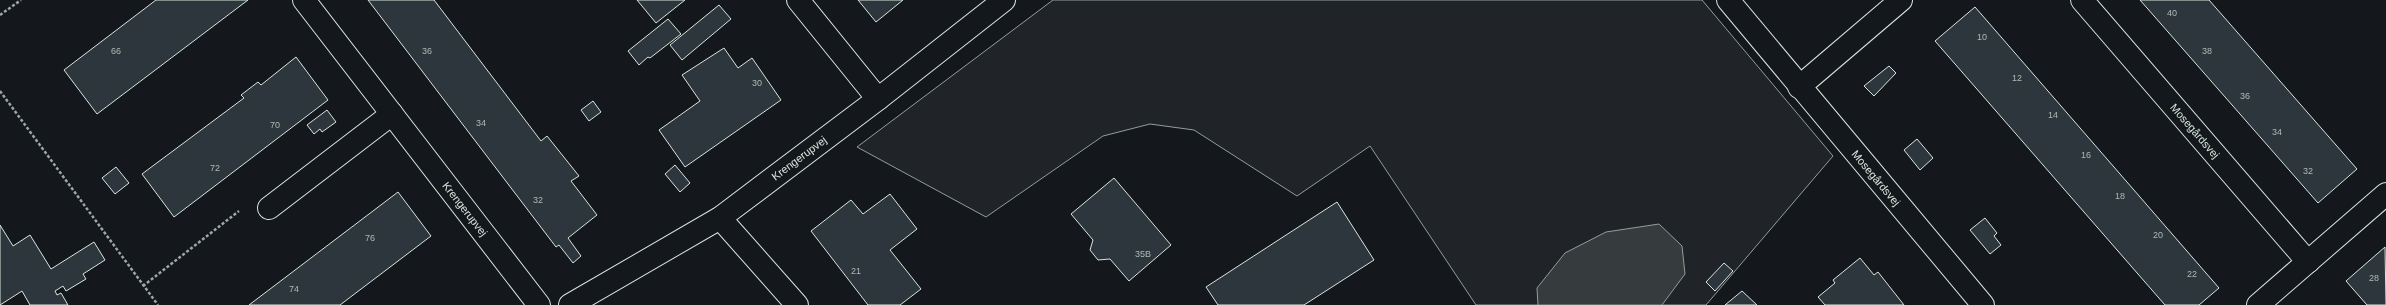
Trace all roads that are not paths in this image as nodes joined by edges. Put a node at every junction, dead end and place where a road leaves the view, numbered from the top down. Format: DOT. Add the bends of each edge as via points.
graph roads {
  1 [pos="304,0"];
  2 [pos="798,0"];
  3 [pos="1004,0"];
  4 [pos="1728,0"];
  5 [pos="1901,0"];
  6 [pos="2082,0"];
  7 [pos="1799,87"];
  8 [pos="878,99"];
  9 [pos="392,114"];
  10 [pos="2386,194"];
  11 [pos="269,208"];
  12 [pos="720,218"];
  13 [pos="2308,262"];
  14 [pos="539,305"];
  15 [pos="570,305"];
  16 [pos="797,305"];
  17 [pos="1984,305"];
  18 [pos="2258,305"];
  1 -- 9 [label="street, Krengerupvej"];
  2 -- 8 [label="street"];
  3 -- 8 [label="street, Krengerupvej"];
  4 -- 7 [label="street, Mosegårdsvej"];
  5 -- 7 [label="street"];
  6 -- 13 [label="street, Mosegårdsvej"];
  7 -- 17 [label="street, Mosegårdsvej"];
  8 -- 12 [label="street, Krengerupvej"];
  9 -- 11 [label="street"];
  9 -- 14 [label="street, Krengerupvej"];
  10 -- 13 [label="street"];
  12 -- 15 [label="street, Krengerupvej"];
  12 -- 16 [label="street"];
  13 -- 18 [label="street"];
}
